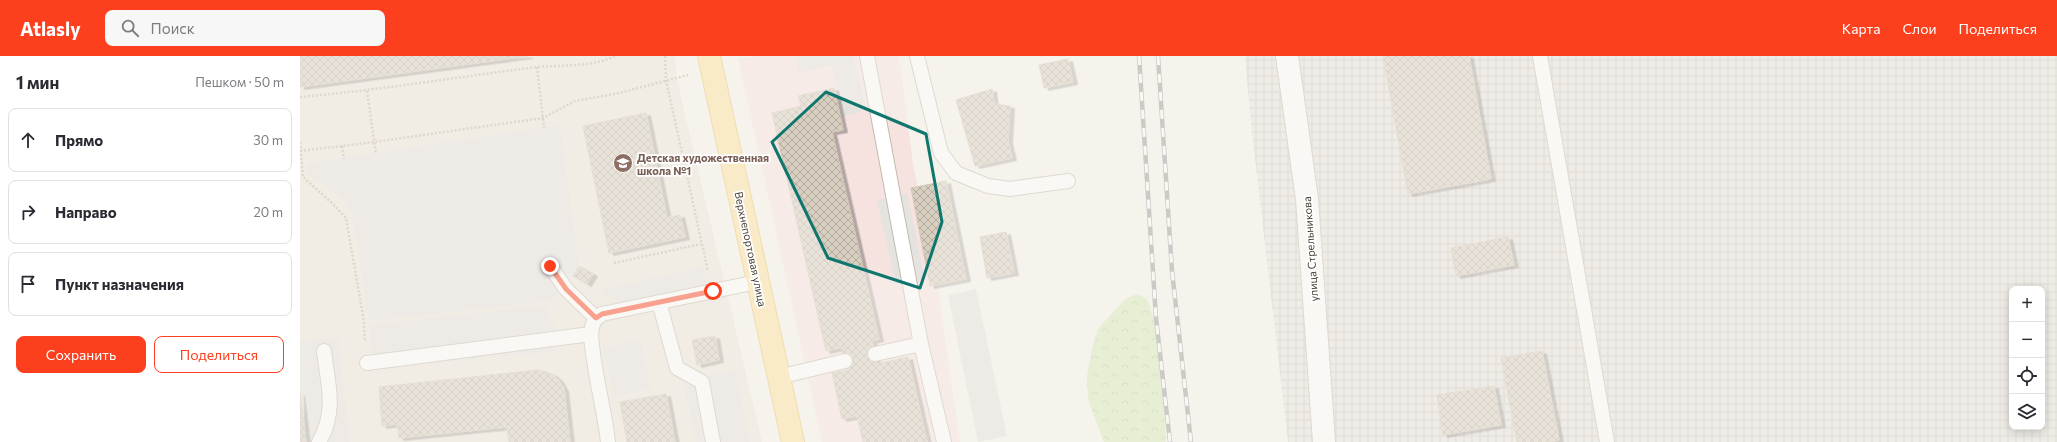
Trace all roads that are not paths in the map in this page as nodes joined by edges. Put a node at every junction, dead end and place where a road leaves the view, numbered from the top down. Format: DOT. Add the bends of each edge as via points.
graph roads {
  1 [pos="867,56"];
  2 [pos="917,56"];
  3 [pos="1287,56"];
  4 [pos="1540,56"];
  5 [pos="711,63"];
  6 [pos="1068,181"];
  7 [pos="550,266"];
  8 [pos="757,282"];
  9 [pos="659,302"];
  10 [pos="596,318"];
  11 [pos="591,334"];
  12 [pos="921,344"];
  13 [pos="324,351"];
  14 [pos="875,354"];
  15 [pos="845,361"];
  16 [pos="367,363"];
  17 [pos="779,377"];
  18 [pos="319,442"];
  19 [pos="608,442"];
  20 [pos="713,442"];
  21 [pos="793,442"];
  22 [pos="944,442"];
  23 [pos="1324,442"];
  24 [pos="1607,442"];
  1 -- 12 [label="lane"];
  2 -- 6 [label="lane" via="941,152 956,173 988,186 1010,189"];
  3 -- 23 [label="street, улица Стрельникова" via="1307,199"];
  4 -- 24 [label="lane"];
  5 -- 8 [label="main road, Верхнепортовая улица"];
  7 -- 10 [label="lane" via="566,289"];
  8 -- 9 [label="lane"];
  8 -- 17 [label="main road, Верхнепортовая улица"];
  9 -- 10 [label="lane" via="602,314"];
  9 -- 20 [label="lane" via="677,368 702,382"];
  10 -- 11 [label="lane"];
  11 -- 16 [label="lane"];
  11 -- 19 [label="lane"];
  12 -- 14 [label="lane"];
  12 -- 22 [label="lane"];
  13 -- 18 [label="lane" via="331,406 328,428"];
  15 -- 17 [label="lane"];
  17 -- 21 [label="main road, Верхнепортовая улица"];
}
